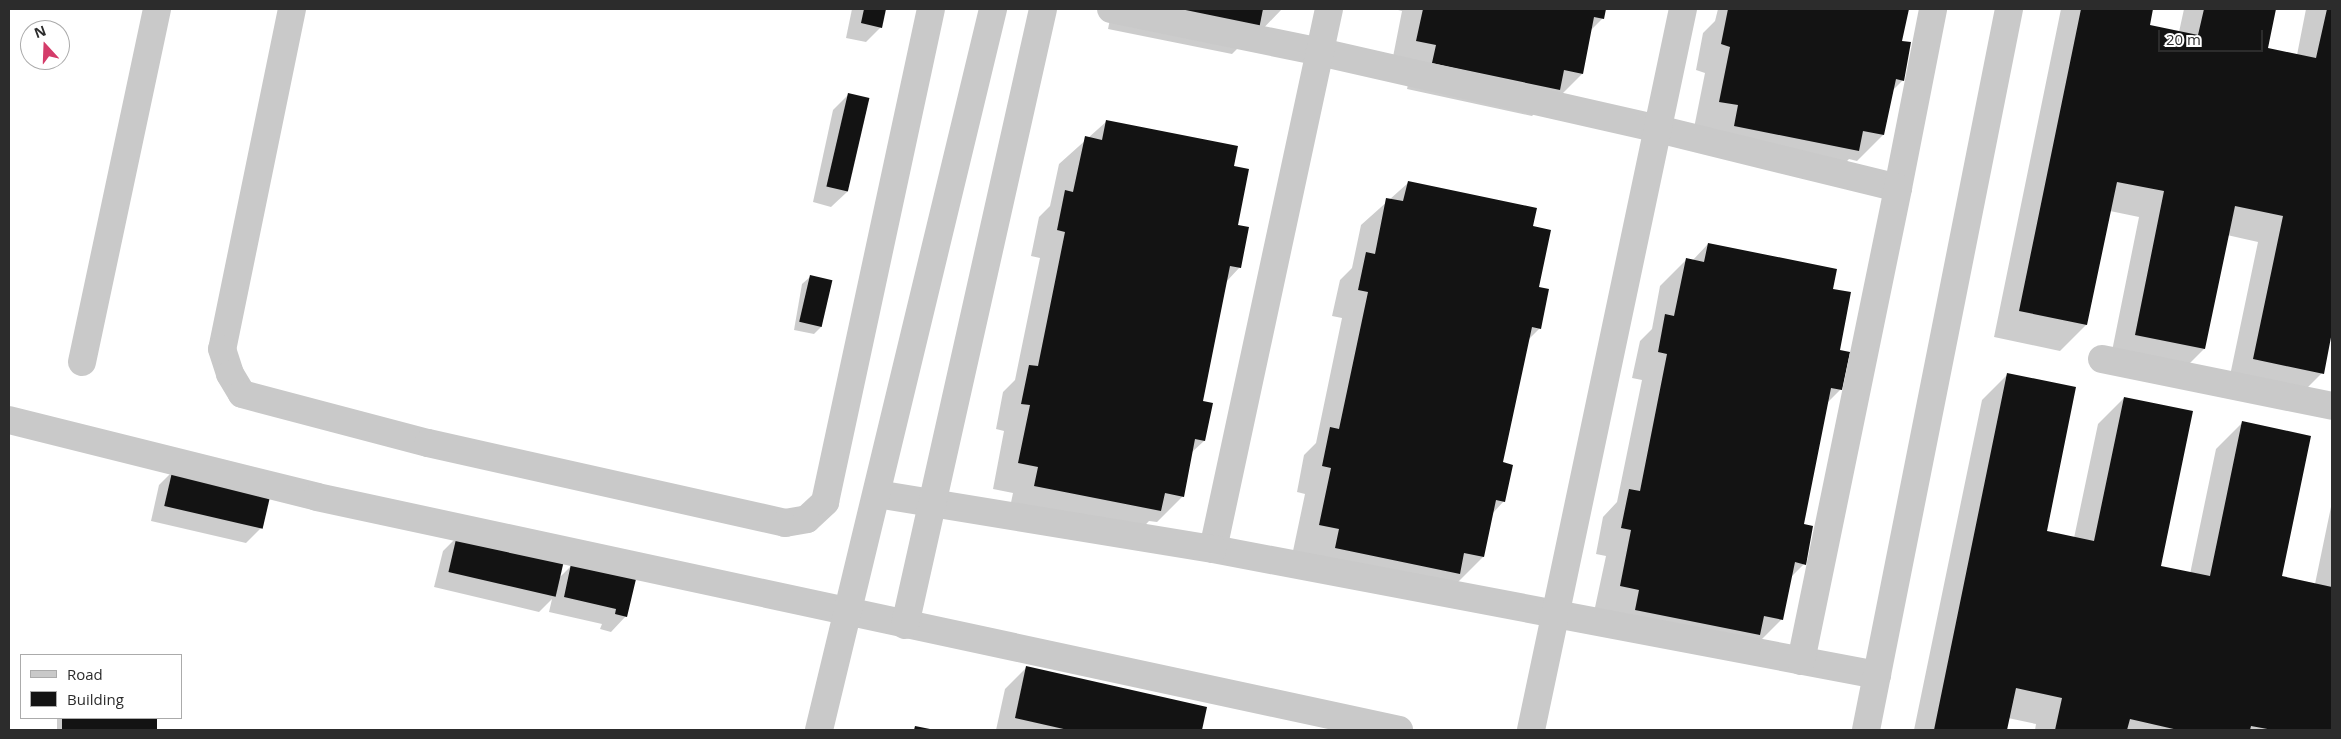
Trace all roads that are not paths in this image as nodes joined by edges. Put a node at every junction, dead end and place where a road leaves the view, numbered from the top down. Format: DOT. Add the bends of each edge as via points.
graph roads {
  1 [pos="157,9"];
  2 [pos="292,9"];
  3 [pos="931,9"];
  4 [pos="993,9"];
  5 [pos="1043,9"];
  6 [pos="1111,9"];
  7 [pos="1329,9"];
  8 [pos="1683,9"];
  9 [pos="1933,9"];
  10 [pos="2009,9"];
  11 [pos="1320,52"];
  12 [pos="1658,129"];
  13 [pos="1898,188"];
  14 [pos="2102,360"];
  15 [pos="82,362"];
  16 [pos="2332,406"];
  17 [pos="9,420"];
  18 [pos="877,494"];
  19 [pos="932,505"];
  20 [pos="1213,549"];
  21 [pos="849,613"];
  22 [pos="1554,613"];
  23 [pos="905,625"];
  24 [pos="1801,661"];
  25 [pos="1877,675"];
  26 [pos="819,730"];
  27 [pos="1399,730"];
  28 [pos="1531,730"];
  29 [pos="1866,730"];
  1 -- 15 [label="lane"];
  2 -- 3 [label="lane" via="222,349 230,374 242,394 428,443 785,523 807,519 825,502"];
  4 -- 18 [label="lane"];
  5 -- 19 [label="lane"];
  6 -- 11 [label="lane"];
  7 -- 11 [label="lane"];
  8 -- 12 [label="lane"];
  9 -- 13 [label="lane"];
  10 -- 25 [label="lane"];
  11 -- 12 [label="lane"];
  11 -- 20 [label="lane"];
  12 -- 13 [label="lane"];
  12 -- 22 [label="lane"];
  13 -- 24 [label="lane"];
  14 -- 16 [label="lane"];
  17 -- 21 [label="lane" via="317,497"];
  18 -- 19 [label="lane"];
  18 -- 21 [label="lane"];
  19 -- 20 [label="lane"];
  19 -- 23 [label="lane"];
  20 -- 22 [label="lane"];
  21 -- 23 [label="lane"];
  21 -- 26 [label="lane"];
  22 -- 24 [label="lane"];
  22 -- 28 [label="lane"];
  23 -- 27 [label="lane"];
  24 -- 25 [label="lane"];
  25 -- 29 [label="lane"];
}
